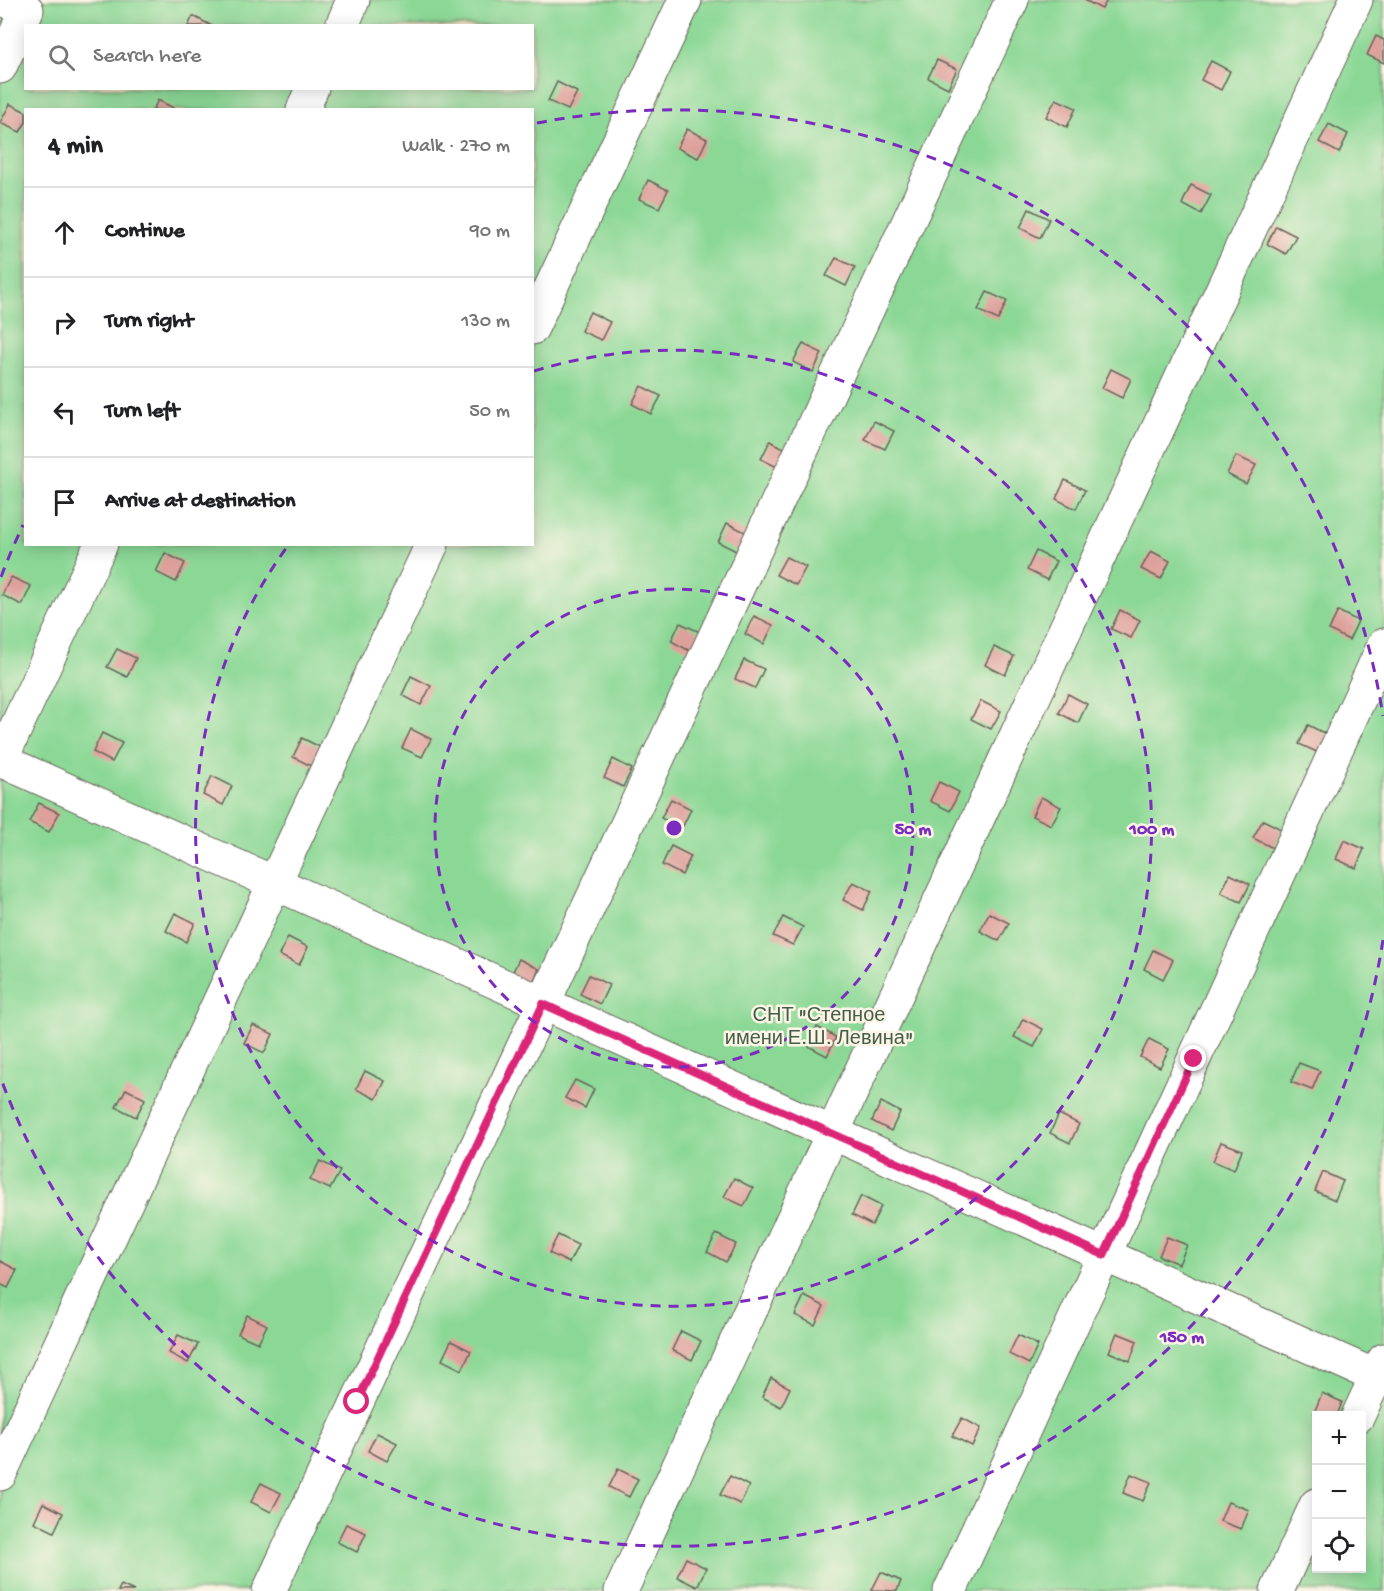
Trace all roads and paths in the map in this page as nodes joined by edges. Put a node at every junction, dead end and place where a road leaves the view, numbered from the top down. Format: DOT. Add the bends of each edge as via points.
graph roads {
  1 [pos="353,0"];
  2 [pos="685,0"];
  3 [pos="1012,0"];
  4 [pos="1356,0"];
  5 [pos="21,3"];
  6 [pos="343,24"];
  7 [pos="0,68"];
  8 [pos="311,90"];
  9 [pos="304,108"];
  10 [pos="534,324"];
  11 [pos="100,546"];
  12 [pos="431,546"];
  13 [pos="1384,645"];
  14 [pos="0,761"];
  15 [pos="275,884"];
  16 [pos="543,1004"];
  17 [pos="832,1134"];
  18 [pos="1104,1255"];
  19 [pos="1381,1372"];
  20 [pos="1361,1411"];
  21 [pos="0,1474"];
  22 [pos="1312,1516"];
  23 [pos="269,1591"];
  24 [pos="621,1591"];
  25 [pos="950,1591"];
  26 [pos="1277,1591"];
  1 -- 6 [label="street"];
  2 -- 10 [label="street"];
  3 -- 16 [label="street"];
  4 -- 17 [label="street"];
  5 -- 7 [label="street"];
  8 -- 9 [label="street"];
  11 -- 14 [label="street"];
  12 -- 15 [label="street"];
  13 -- 18 [label="street"];
  14 -- 15 [label="street"];
  15 -- 16 [label="street"];
  15 -- 21 [label="street"];
  16 -- 17 [label="street"];
  16 -- 23 [label="street"];
  17 -- 18 [label="street"];
  17 -- 24 [label="street"];
  18 -- 19 [label="street"];
  18 -- 25 [label="street"];
  19 -- 20 [label="street"];
  22 -- 26 [label="street"];
}
